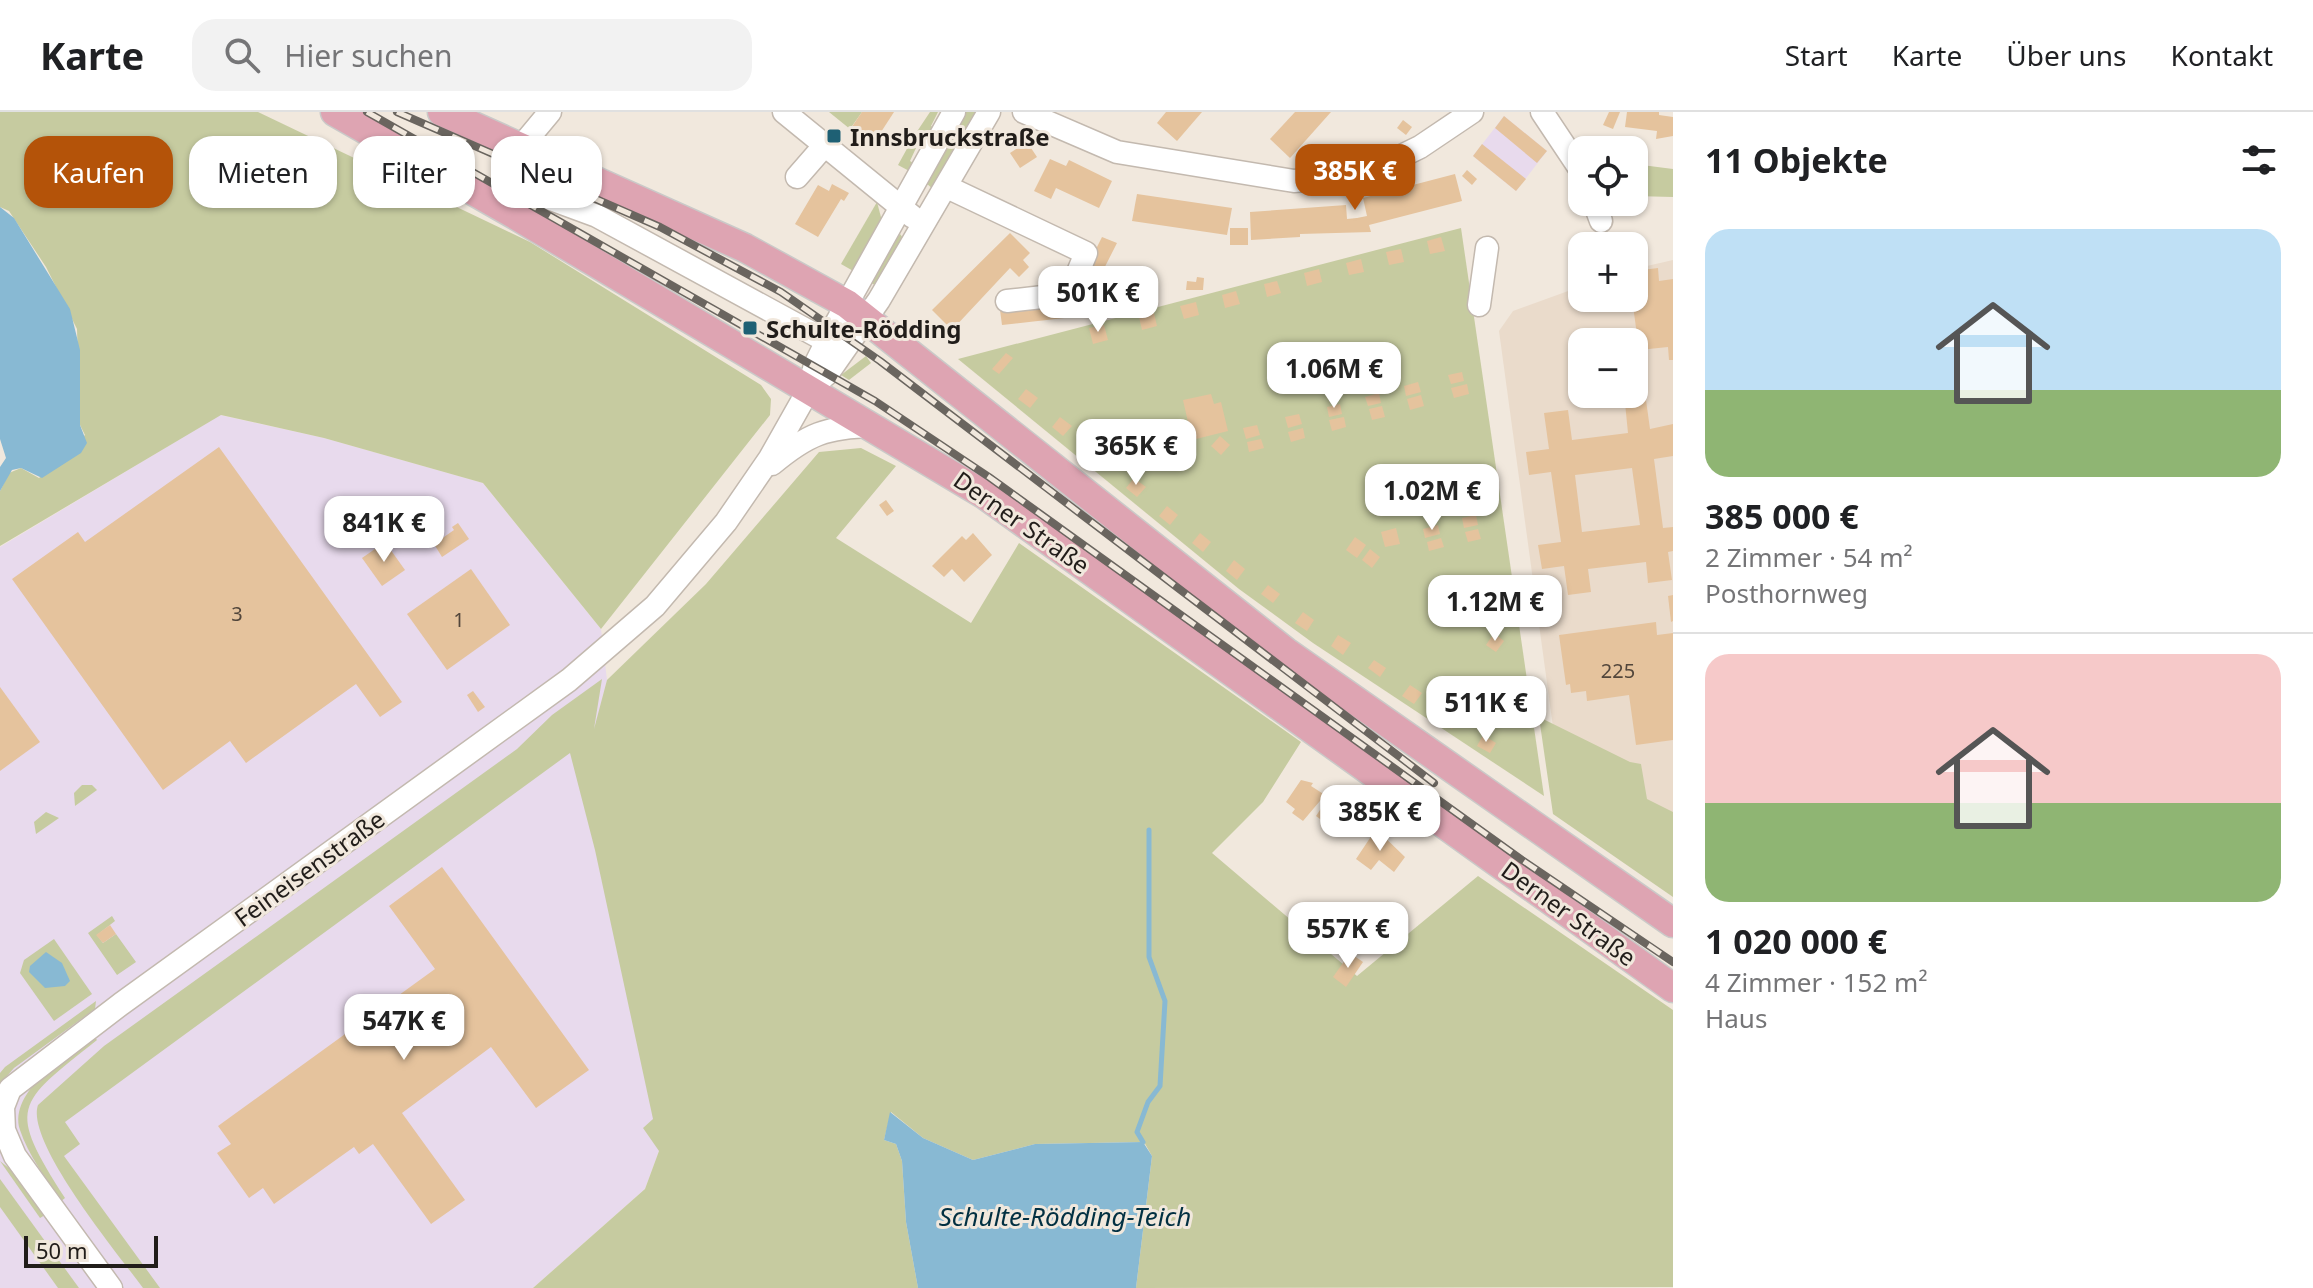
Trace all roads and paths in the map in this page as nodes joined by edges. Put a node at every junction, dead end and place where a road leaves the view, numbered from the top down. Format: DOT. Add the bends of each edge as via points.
graph roads {
  1 [pos="335,112"];
  2 [pos="442,112"];
  3 [pos="784,112"];
  4 [pos="954,112"];
  5 [pos="989,112"];
  6 [pos="1024,112"];
  7 [pos="1472,112"];
  8 [pos="1542,112"];
  9 [pos="535,129"];
  10 [pos="824,146"];
  11 [pos="1568,151"];
  12 [pos="797,177"];
  13 [pos="947,187"];
  14 [pos="903,210"];
  15 [pos="924,225"];
  16 [pos="1487,248"];
  17 [pos="1007,301"];
  18 [pos="1479,305"];
  19 [pos="857,311"];
  20 [pos="835,345"];
  21 [pos="809,389"];
  22 [pos="873,426"];
  23 [pos="761,473"];
  24 [pos="1673,923"];
  25 [pos="1673,988"];
  26 [pos="2,1120"];
  27 [pos="111,1288"];
  1 -- 21 [label="main road, Derner Straße"];
  2 -- 9 [label="main road, Derner Straße"];
  3 -- 10 [label="street"];
  4 -- 14 [label="street"];
  5 -- 13 [label="street"];
  6 -- 7 [label="street" via="1117,152 1294,181 1354,176 1377,168"];
  8 -- 11 [label="street"];
  9 -- 19 [label="main road, Derner Straße"];
  9 -- 20 [label="street" via="520,169 536,190 597,216"];
  10 -- 12 [label="street"];
  10 -- 14 [label="street"];
  13 -- 15 [label="street"];
  13 -- 17 [label="street" via="1086,253 1069,294"];
  14 -- 15 [label="street"];
  14 -- 19 [label="street"];
  15 -- 19 [label="street"];
  16 -- 18 [label="street"];
  19 -- 20 [label="street, Feineisenstraße"];
  19 -- 24 [label="main road, Derner Straße" via="1286,652"];
  20 -- 21 [label="street, Feineisenstraße" via="828,373"];
  21 -- 22 [label="main road, Derner Straße"];
  21 -- 23 [label="street, Feineisenstraße"];
  22 -- 23 [label="street, Feineisenstraße" via="813,435"];
  22 -- 25 [label="main road, Derner Straße" via="985,495"];
  23 -- 26 [label="street, Feineisenstraße" via="675,584 602,654 28,1073 10,1089"];
  26 -- 27 [label="street, Feineisenstraße" via="15,1156"];
}
